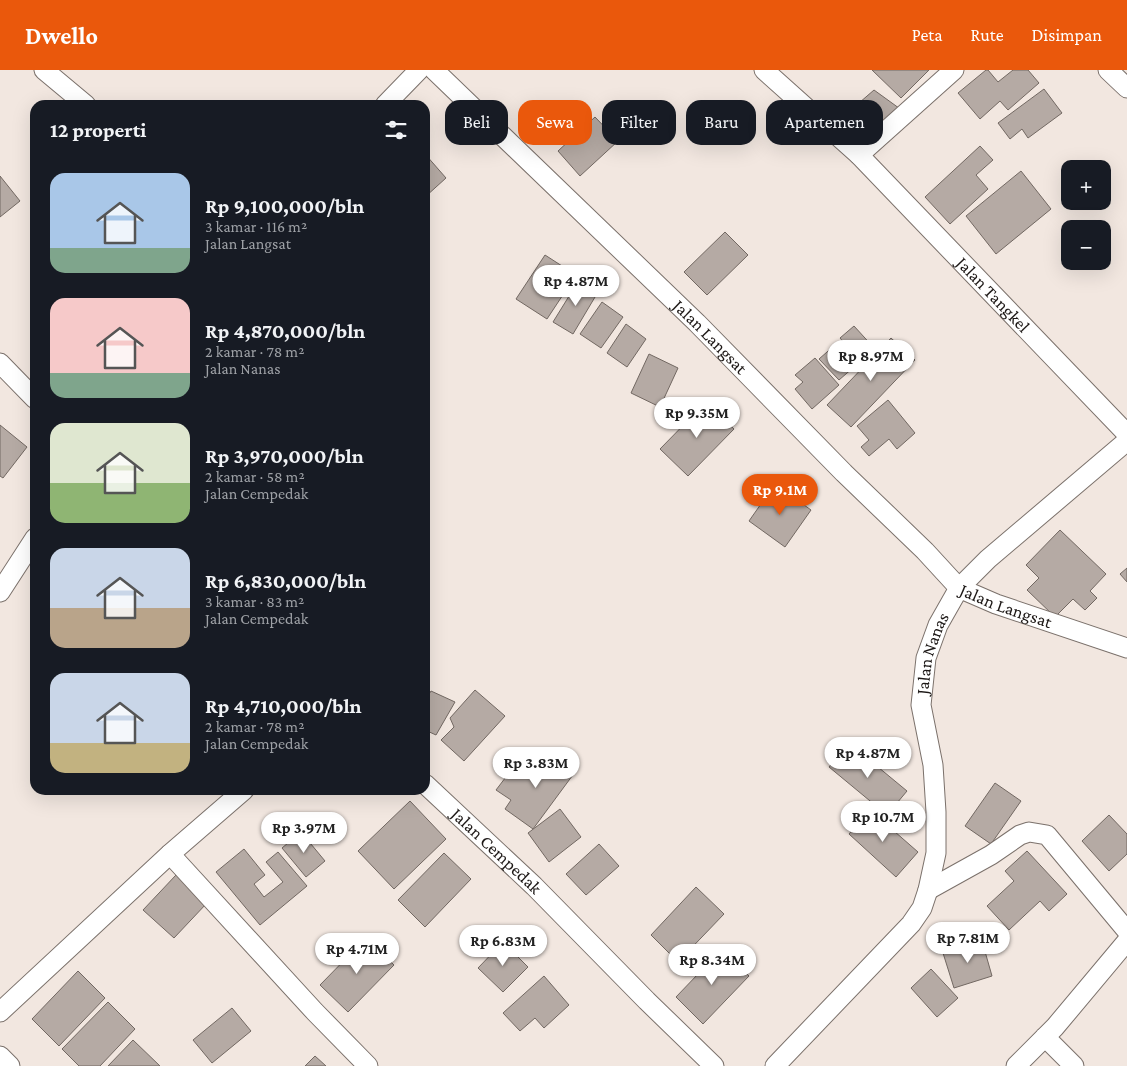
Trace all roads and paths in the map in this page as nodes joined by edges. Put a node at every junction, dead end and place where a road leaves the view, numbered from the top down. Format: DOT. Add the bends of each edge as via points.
graph roads {
  1 [pos="44,70"];
  2 [pos="419,70"];
  3 [pos="434,70"];
  4 [pos="764,70"];
  5 [pos="954,70"];
  6 [pos="1108,70"];
  7 [pos="1127,88"];
  8 [pos="80,100"];
  9 [pos="390,100"];
  10 [pos="859,155"];
  11 [pos="0,364"];
  12 [pos="30,394"];
  13 [pos="1127,434"];
  14 [pos="1127,441"];
  15 [pos="30,546"];
  16 [pos="959,588"];
  17 [pos="0,592"];
  18 [pos="1127,648"];
  19 [pos="430,789"];
  20 [pos="238,795"];
  21 [pos="170,854"];
  22 [pos="928,890"];
  23 [pos="1127,930"];
  24 [pos="1127,942"];
  25 [pos="0,1012"];
  26 [pos="1045,1037"];
  27 [pos="0,1056"];
  28 [pos="10,1066"];
  29 [pos="368,1066"];
  30 [pos="714,1066"];
  31 [pos="775,1066"];
  32 [pos="1016,1066"];
  33 [pos="1074,1066"];
  1 -- 8 [label="street"];
  2 -- 9 [label="street"];
  3 -- 16 [label="street, Jalan Langsat" via="697,323"];
  4 -- 10 [label="street, Jalan Tangkel"];
  5 -- 10 [label="street"];
  6 -- 7 [label="street"];
  10 -- 13 [label="street, Jalan Tangkel"];
  11 -- 12 [label="street"];
  14 -- 16 [label="street, Jalan Nanas" via="988,559"];
  15 -- 17 [label="street"];
  16 -- 18 [label="street, Jalan Langsat" via="996,604"];
  16 -- 22 [label="street, Jalan Nanas" via="938,626 926,658 921,705 933,764 936,812 936,853"];
  19 -- 30 [label="street, Jalan Cempedak" via="534,886"];
  20 -- 21 [label="street"];
  21 -- 25 [label="street"];
  21 -- 29 [label="street"];
  22 -- 23 [label="street" via="1030,832 1047,836"];
  22 -- 31 [label="street, Jalan Nanas" via="922,908 911,924"];
  24 -- 26 [label="street"];
  26 -- 32 [label="street"];
  26 -- 33 [label="street"];
  27 -- 28 [label="street"];
}
